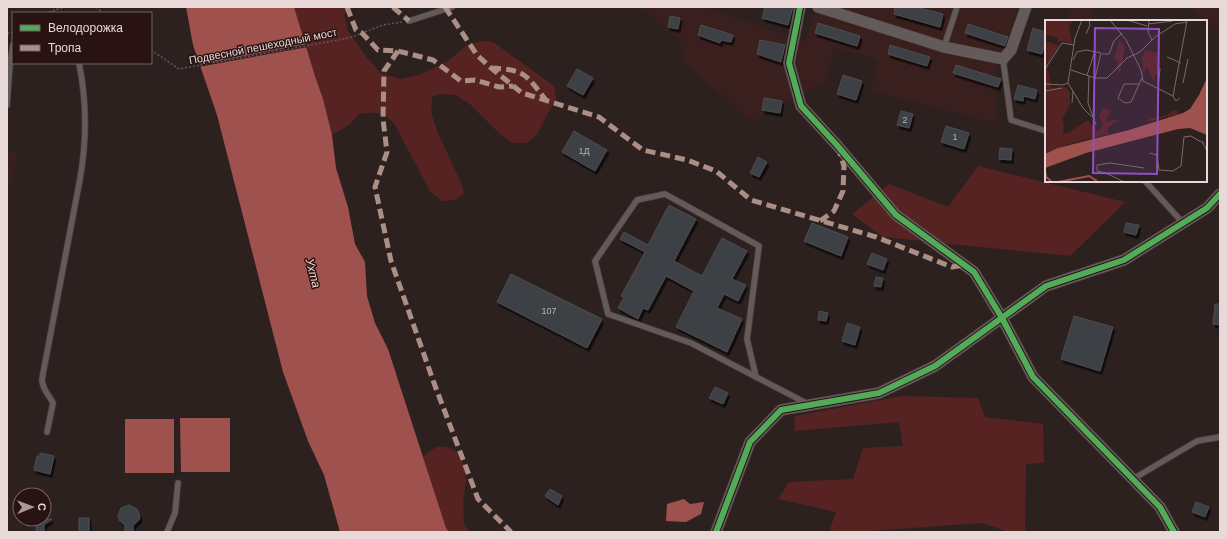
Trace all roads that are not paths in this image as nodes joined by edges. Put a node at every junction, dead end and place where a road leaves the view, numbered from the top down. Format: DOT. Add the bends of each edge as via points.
graph roads {
  1 [pos="452,7"];
  2 [pos="800,7"];
  3 [pos="818,7"];
  4 [pos="956,7"];
  5 [pos="1026,7"];
  6 [pos="409,21"];
  7 [pos="944,47"];
  8 [pos="12,51"];
  9 [pos="1003,59"];
  10 [pos="79,64"];
  11 [pos="7,105"];
  12 [pos="1045,131"];
  13 [pos="1146,182"];
  14 [pos="1220,194"];
  15 [pos="1183,223"];
  16 [pos="1002,318"];
  17 [pos="756,377"];
  18 [pos="810,405"];
  19 [pos="47,432"];
  20 [pos="1220,437"];
  21 [pos="1133,479"];
  22 [pos="178,483"];
  23 [pos="167,532"];
  24 [pos="716,532"];
  25 [pos="1174,532"];
  1 -- 6 [label="lane"];
  2 -- 16 [label="street" via="789,63 801,106 896,216 974,272"];
  3 -- 7 [label="street"];
  4 -- 7 [label="lane"];
  5 -- 9 [label="street" via="1011,50"];
  7 -- 9 [label="street"];
  8 -- 11 [label="lane"];
  9 -- 12 [label="lane" via="1011,120"];
  10 -- 19 [label="lane" via="85,105 85,145 42,379 42,387 53,403"];
  13 -- 15 [label="lane"];
  14 -- 15 [label="street" via="1207,208"];
  15 -- 16 [label="street" via="1124,260 1046,286"];
  16 -- 18 [label="street" via="935,366 879,393"];
  16 -- 21 [label="street" via="1033,377"];
  17 -- 17 [label="lane" via="691,343 608,314 595,261 637,200 665,194 759,246 747,339"];
  17 -- 18 [label="lane"];
  18 -- 24 [label="street" via="781,410 750,442"];
  20 -- 21 [label="lane" via="1197,441"];
  21 -- 25 [label="street" via="1160,507"];
  22 -- 23 [label="lane" via="175,513"];
}
